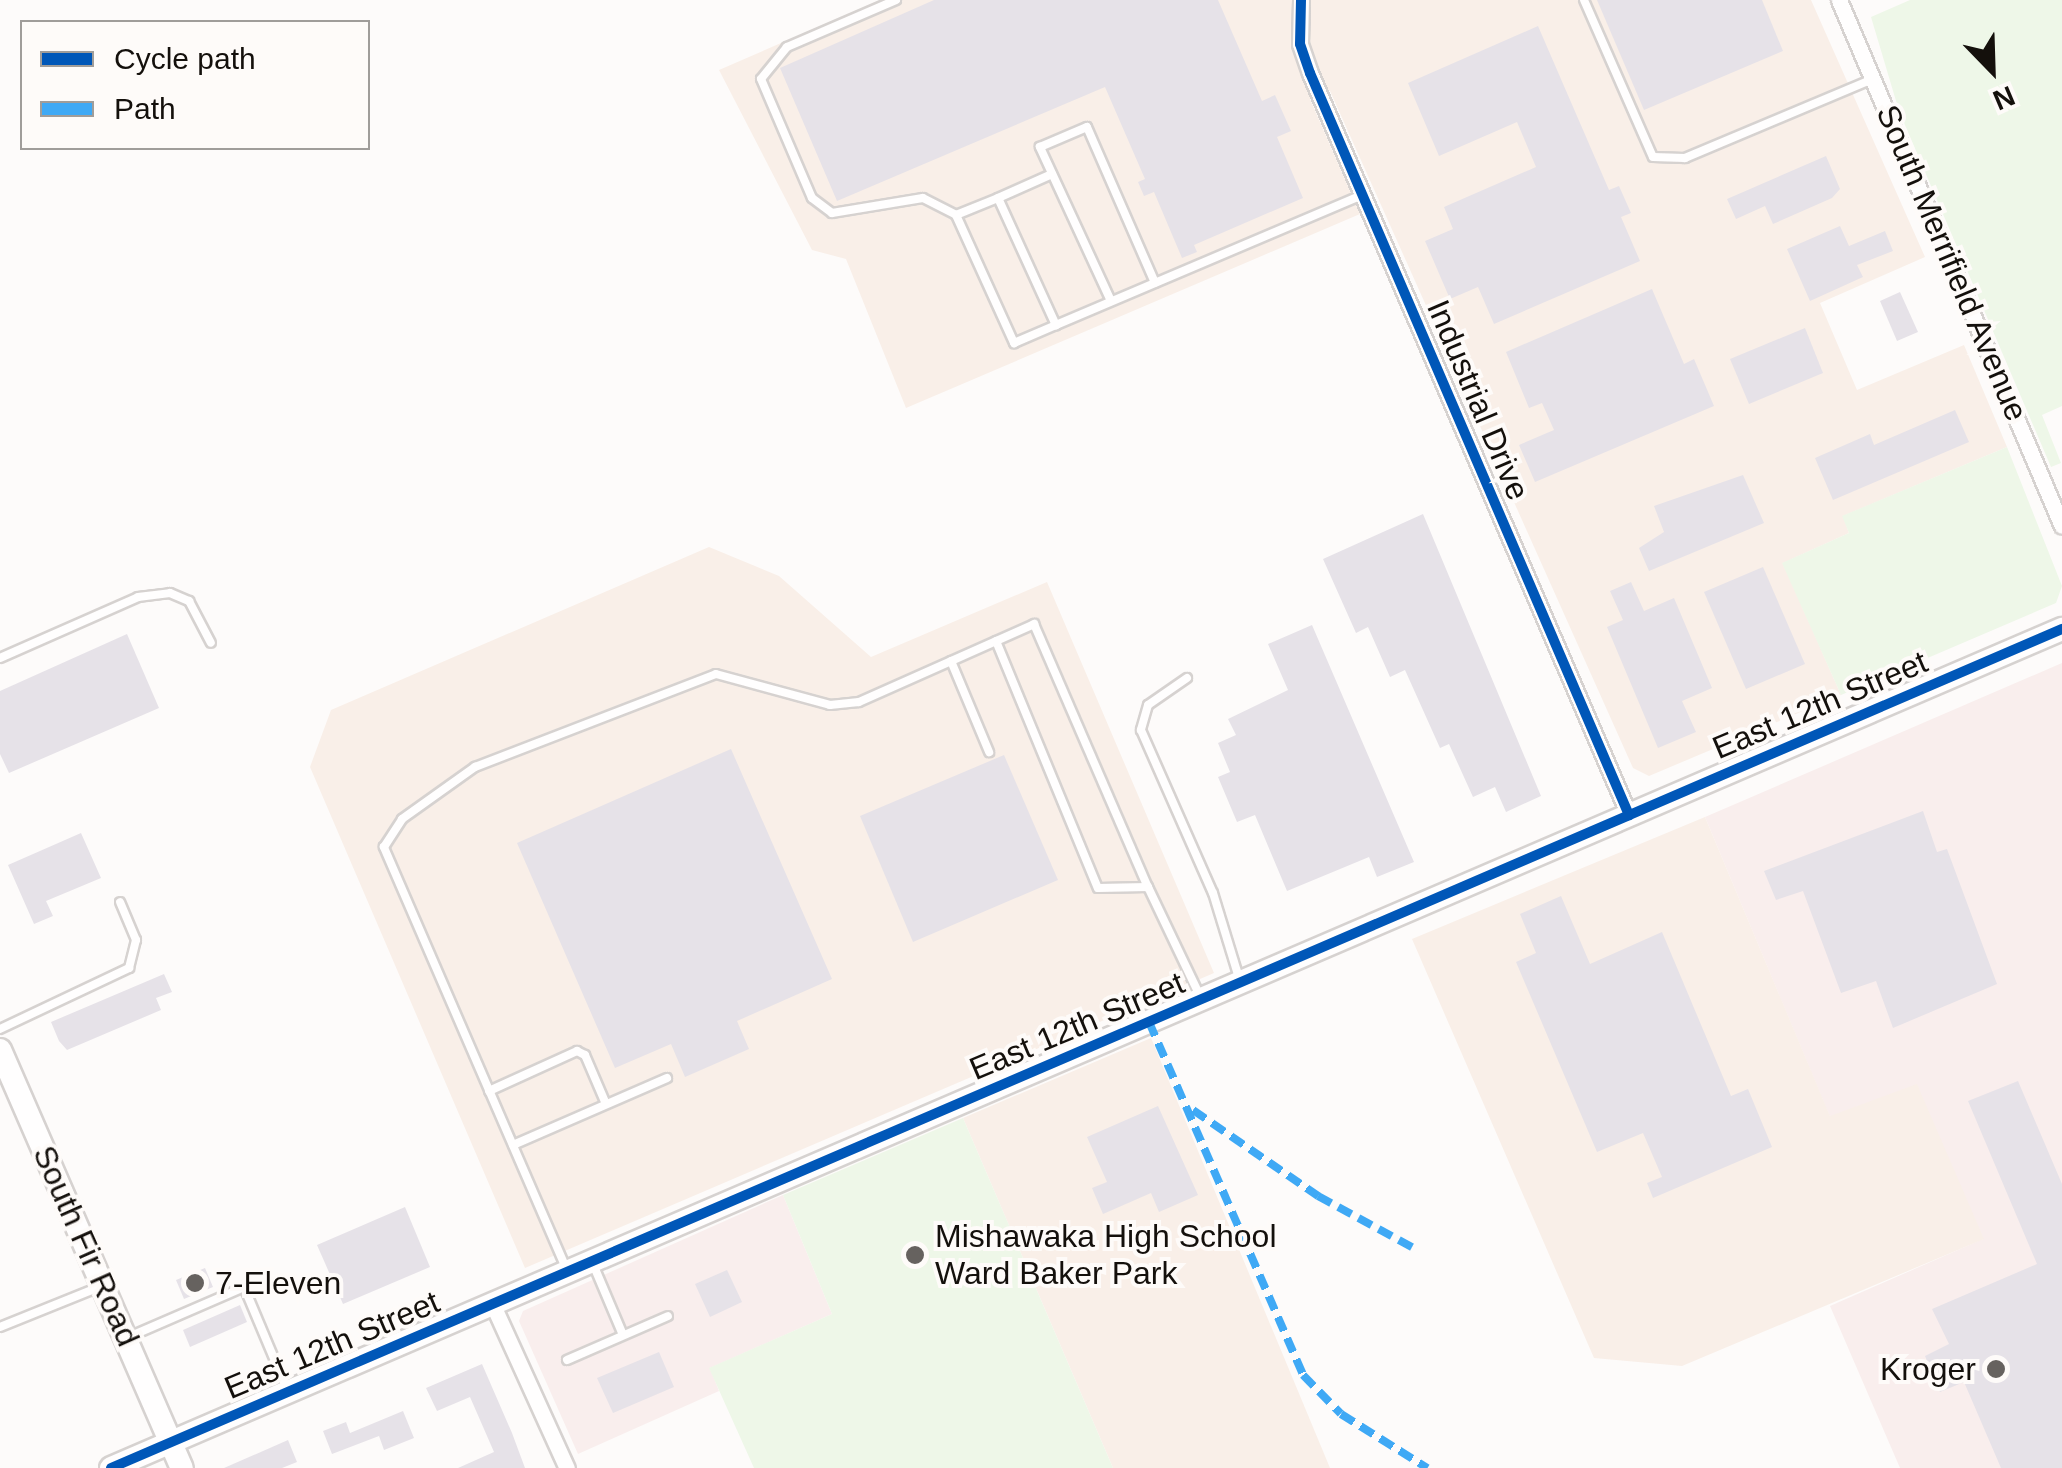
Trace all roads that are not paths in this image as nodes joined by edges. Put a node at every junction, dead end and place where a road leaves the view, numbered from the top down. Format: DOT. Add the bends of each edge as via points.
graph roads {
  1 [pos="896,0"];
  2 [pos="1302,0"];
  3 [pos="1584,0"];
  4 [pos="1839,0"];
  5 [pos="1873,80"];
  6 [pos="1052,174"];
  7 [pos="1362,195"];
  8 [pos="998,198"];
  9 [pos="956,214"];
  10 [pos="1155,283"];
  11 [pos="1110,301"];
  12 [pos="1056,325"];
  13 [pos="2062,526"];
  14 [pos="2062,629"];
  15 [pos="996,641"];
  16 [pos="211,643"];
  17 [pos="0,658"];
  18 [pos="951,661"];
  19 [pos="1187,678"];
  20 [pos="989,752"];
  21 [pos="1629,815"];
  22 [pos="1148,887"];
  23 [pos="120,902"];
  24 [pos="1240,982"];
  25 [pos="1202,1000"];
  26 [pos="0,1030"];
  27 [pos="0,1050"];
  28 [pos="667,1078"];
  29 [pos="489,1090"];
  30 [pos="606,1104"];
  31 [pos="513,1145"];
  32 [pos="592,1259"];
  33 [pos="567,1270"];
  34 [pos="103,1285"];
  35 [pos="492,1303"];
  36 [pos="668,1316"];
  37 [pos="0,1327"];
  38 [pos="623,1335"];
  39 [pos="126,1338"];
  40 [pos="566,1360"];
  41 [pos="288,1391"];
  42 [pos="171,1442"];
  43 [pos="111,1468"];
  44 [pos="182,1468"];
  45 [pos="567,1468"];
  1 -- 9 [label="lane" via="788,47 762,80 812,198 832,214 923,198"];
  2 -- 7 [label="street, Industrial Drive" via="1300,44"];
  3 -- 5 [label="lane" via="1654,157 1685,158"];
  4 -- 5 [label="street, South Merrifield Avenue"];
  5 -- 13 [label="street, South Merrifield Avenue"];
  6 -- 8 [label="lane"];
  6 -- 10 [label="lane" via="1040,147 1087,127"];
  6 -- 11 [label="lane"];
  7 -- 10 [label="lane"];
  7 -- 21 [label="street, Industrial Drive"];
  8 -- 9 [label="lane"];
  8 -- 12 [label="lane"];
  9 -- 12 [label="lane" via="1014,343"];
  10 -- 11 [label="lane"];
  11 -- 12 [label="lane"];
  14 -- 21 [label="street, East 12th Street"];
  15 -- 18 [label="lane"];
  15 -- 22 [label="lane" via="1098,888"];
  15 -- 22 [label="lane" via="1034,624"];
  16 -- 17 [label="lane" via="189,601 170,594 138,598"];
  18 -- 20 [label="lane"];
  18 -- 29 [label="lane" via="859,702 830,705 716,674 476,767 402,819 384,848"];
  19 -- 24 [label="lane" via="1148,704 1141,730 1213,894"];
  21 -- 24 [label="street, East 12th Street"];
  22 -- 25 [label="lane"];
  23 -- 26 [label="lane" via="136,940 130,968"];
  24 -- 25 [label="street, East 12th Street"];
  25 -- 32 [label="street, East 12th Street"];
  27 -- 34 [label="street, South Fir Road"];
  28 -- 30 [label="lane"];
  29 -- 30 [label="lane" via="577,1052 585,1055"];
  29 -- 31 [label="lane"];
  30 -- 31 [label="lane"];
  31 -- 33 [label="lane"];
  32 -- 33 [label="street, East 12th Street"];
  32 -- 38 [label="lane"];
  33 -- 35 [label="street, East 12th Street"];
  34 -- 37 [label="lane"];
  34 -- 39 [label="street, South Fir Road"];
  35 -- 41 [label="street, East 12th Street"];
  35 -- 45 [label="street"];
  36 -- 38 [label="lane"];
  38 -- 40 [label="lane"];
  39 -- 41 [label="lane" via="244,1288"];
  39 -- 42 [label="street, South Fir Road"];
  41 -- 42 [label="street, East 12th Street"];
  42 -- 43 [label="street, East 12th Street"];
  42 -- 44 [label="street, South Fir Road"];
}
